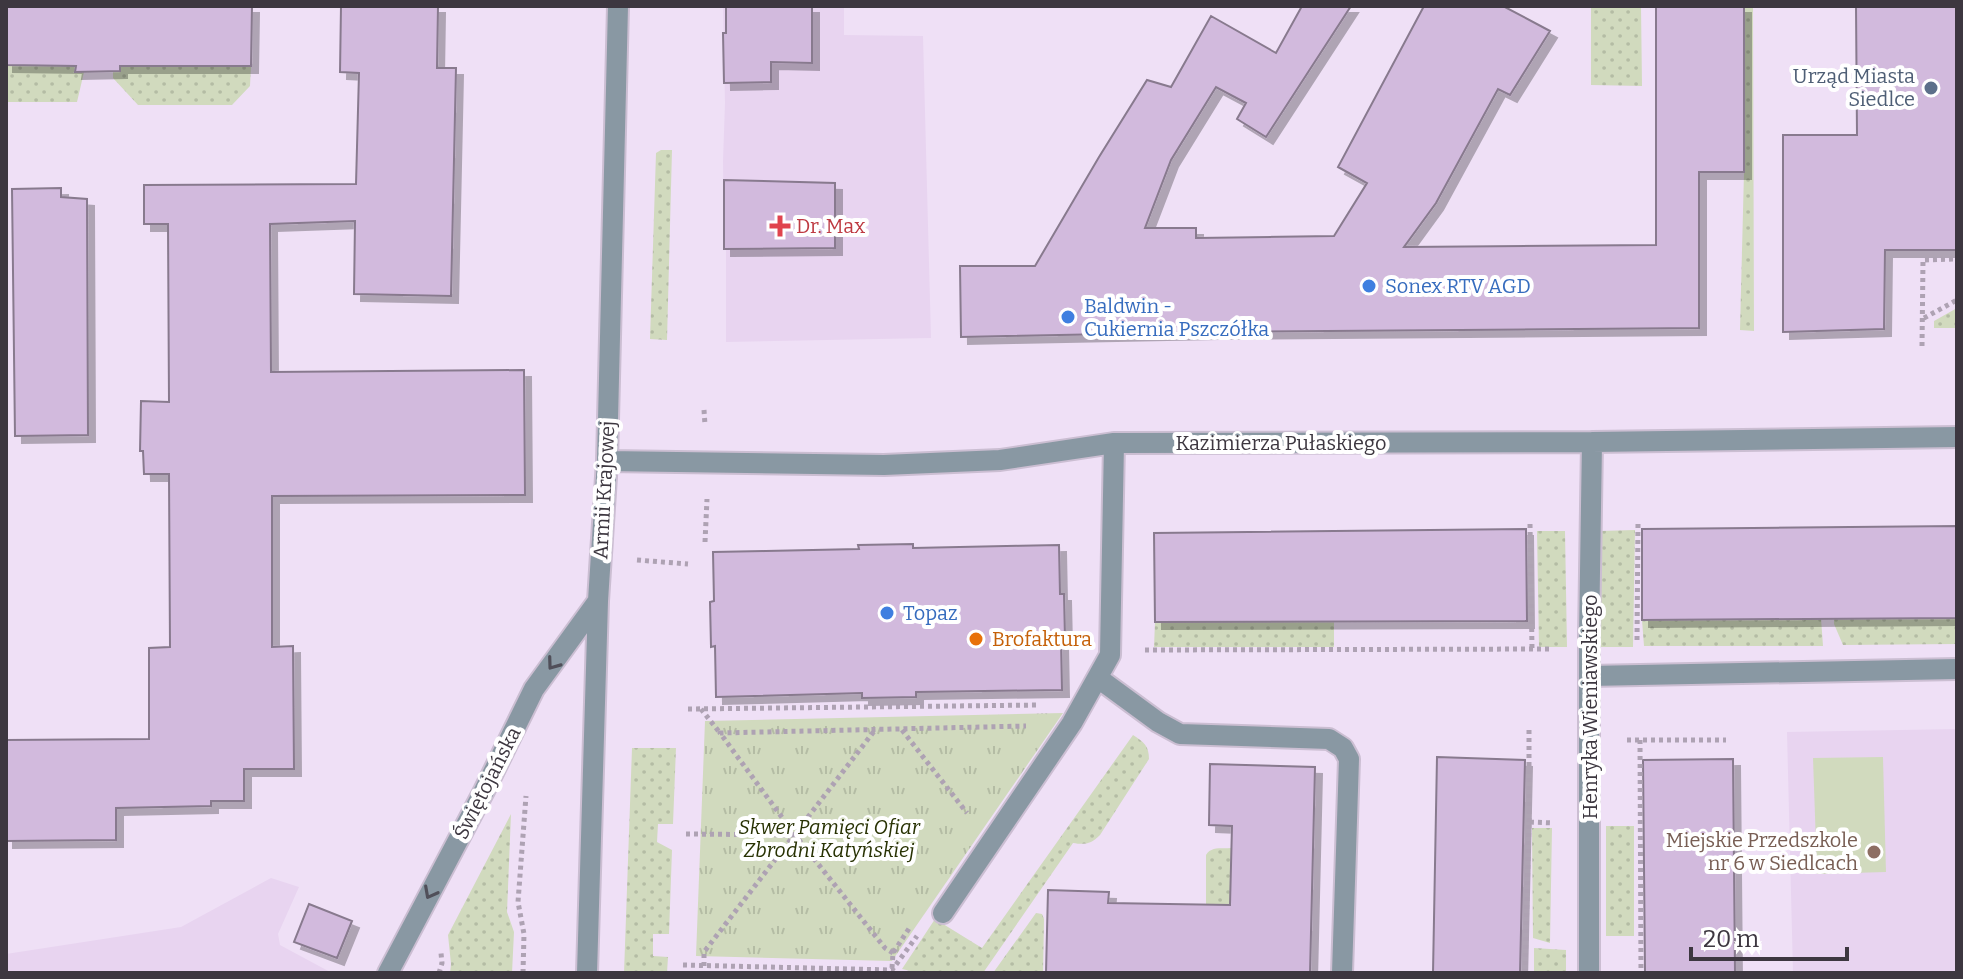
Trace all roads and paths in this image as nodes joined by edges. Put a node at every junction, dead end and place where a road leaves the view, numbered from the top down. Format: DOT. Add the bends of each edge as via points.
graph roads {
  1 [pos="618,6"];
  2 [pos="1957,259"];
  3 [pos="1957,300"];
  4 [pos="1923,319"];
  5 [pos="1922,346"];
  6 [pos="1957,437"];
  7 [pos="1592,442"];
  8 [pos="1114,443"];
  9 [pos="607,461"];
  10 [pos="1530,524"];
  11 [pos="598,601"];
  12 [pos="1532,649"];
  13 [pos="1558,649"];
  14 [pos="1143,650"];
  15 [pos="1957,669"];
  16 [pos="1589,676"];
  17 [pos="1098,678"];
  18 [pos="1047,705"];
  19 [pos="700,708"];
  20 [pos="688,709"];
  21 [pos="1033,726"];
  22 [pos="901,729"];
  23 [pos="1529,729"];
  24 [pos="876,730"];
  25 [pos="720,733"];
  26 [pos="1590,740"];
  27 [pos="1640,740"];
  28 [pos="1726,740"];
  29 [pos="526,794"];
  30 [pos="969,815"];
  31 [pos="1529,822"];
  32 [pos="1561,824"];
  33 [pos="686,834"];
  34 [pos="795,835"];
  35 [pos="943,913"];
  36 [pos="893,953"];
  37 [pos="683,965"];
  38 [pos="704,966"];
  39 [pos="388,973"];
  40 [pos="523,973"];
  41 [pos="587,973"];
  42 [pos="1342,973"];
  43 [pos="1525,973"];
  44 [pos="1589,973"];
  45 [pos="1641,973"];
  1 -- 9 [label="street, Armii Krajowej"];
  2 -- 4 [label="path" via="1923,260"];
  3 -- 4 [label="path"];
  4 -- 5 [label="path"];
  6 -- 7 [label="street, Kazimierza Pułaskiego"];
  7 -- 8 [label="street, Kazimierza Pułaskiego"];
  7 -- 16 [label="street, Henryka Wieniawskiego"];
  8 -- 9 [label="street, Kazimierza Pułaskiego" via="1000,460 884,465"];
  8 -- 17 [label="street" via="1110,655"];
  9 -- 11 [label="street, Armii Krajowej"];
  10 -- 12 [label="path"];
  11 -- 39 [label="street, Świętojańska, one-way" via="534,689"];
  11 -- 41 [label="street, Armii Krajowej"];
  12 -- 13 [label="path"];
  12 -- 14 [label="path"];
  15 -- 16 [label="street"];
  16 -- 26 [label="street, Henryka Wieniawskiego"];
  17 -- 35 [label="street"];
  17 -- 42 [label="street" via="1180,734 1329,739 1343,748 1349,759"];
  18 -- 19 [label="path"];
  19 -- 20 [label="path"];
  19 -- 25 [label="path"];
  21 -- 22 [label="path"];
  22 -- 24 [label="path"];
  22 -- 30 [label="path"];
  23 -- 31 [label="path"];
  24 -- 25 [label="path"];
  24 -- 34 [label="path"];
  25 -- 34 [label="path"];
  26 -- 27 [label="path"];
  26 -- 44 [label="street, Henryka Wieniawskiego"];
  27 -- 28 [label="path"];
  27 -- 45 [label="path"];
  29 -- 40 [label="path" via="518,902"];
  31 -- 32 [label="path"];
  31 -- 43 [label="path"];
  33 -- 34 [label="path"];
  34 -- 36 [label="path"];
  34 -- 38 [label="path" via="704,952"];
  35 -- 38 [label="path" via="931,915 892,970"];
  37 -- 38 [label="path"];
}
